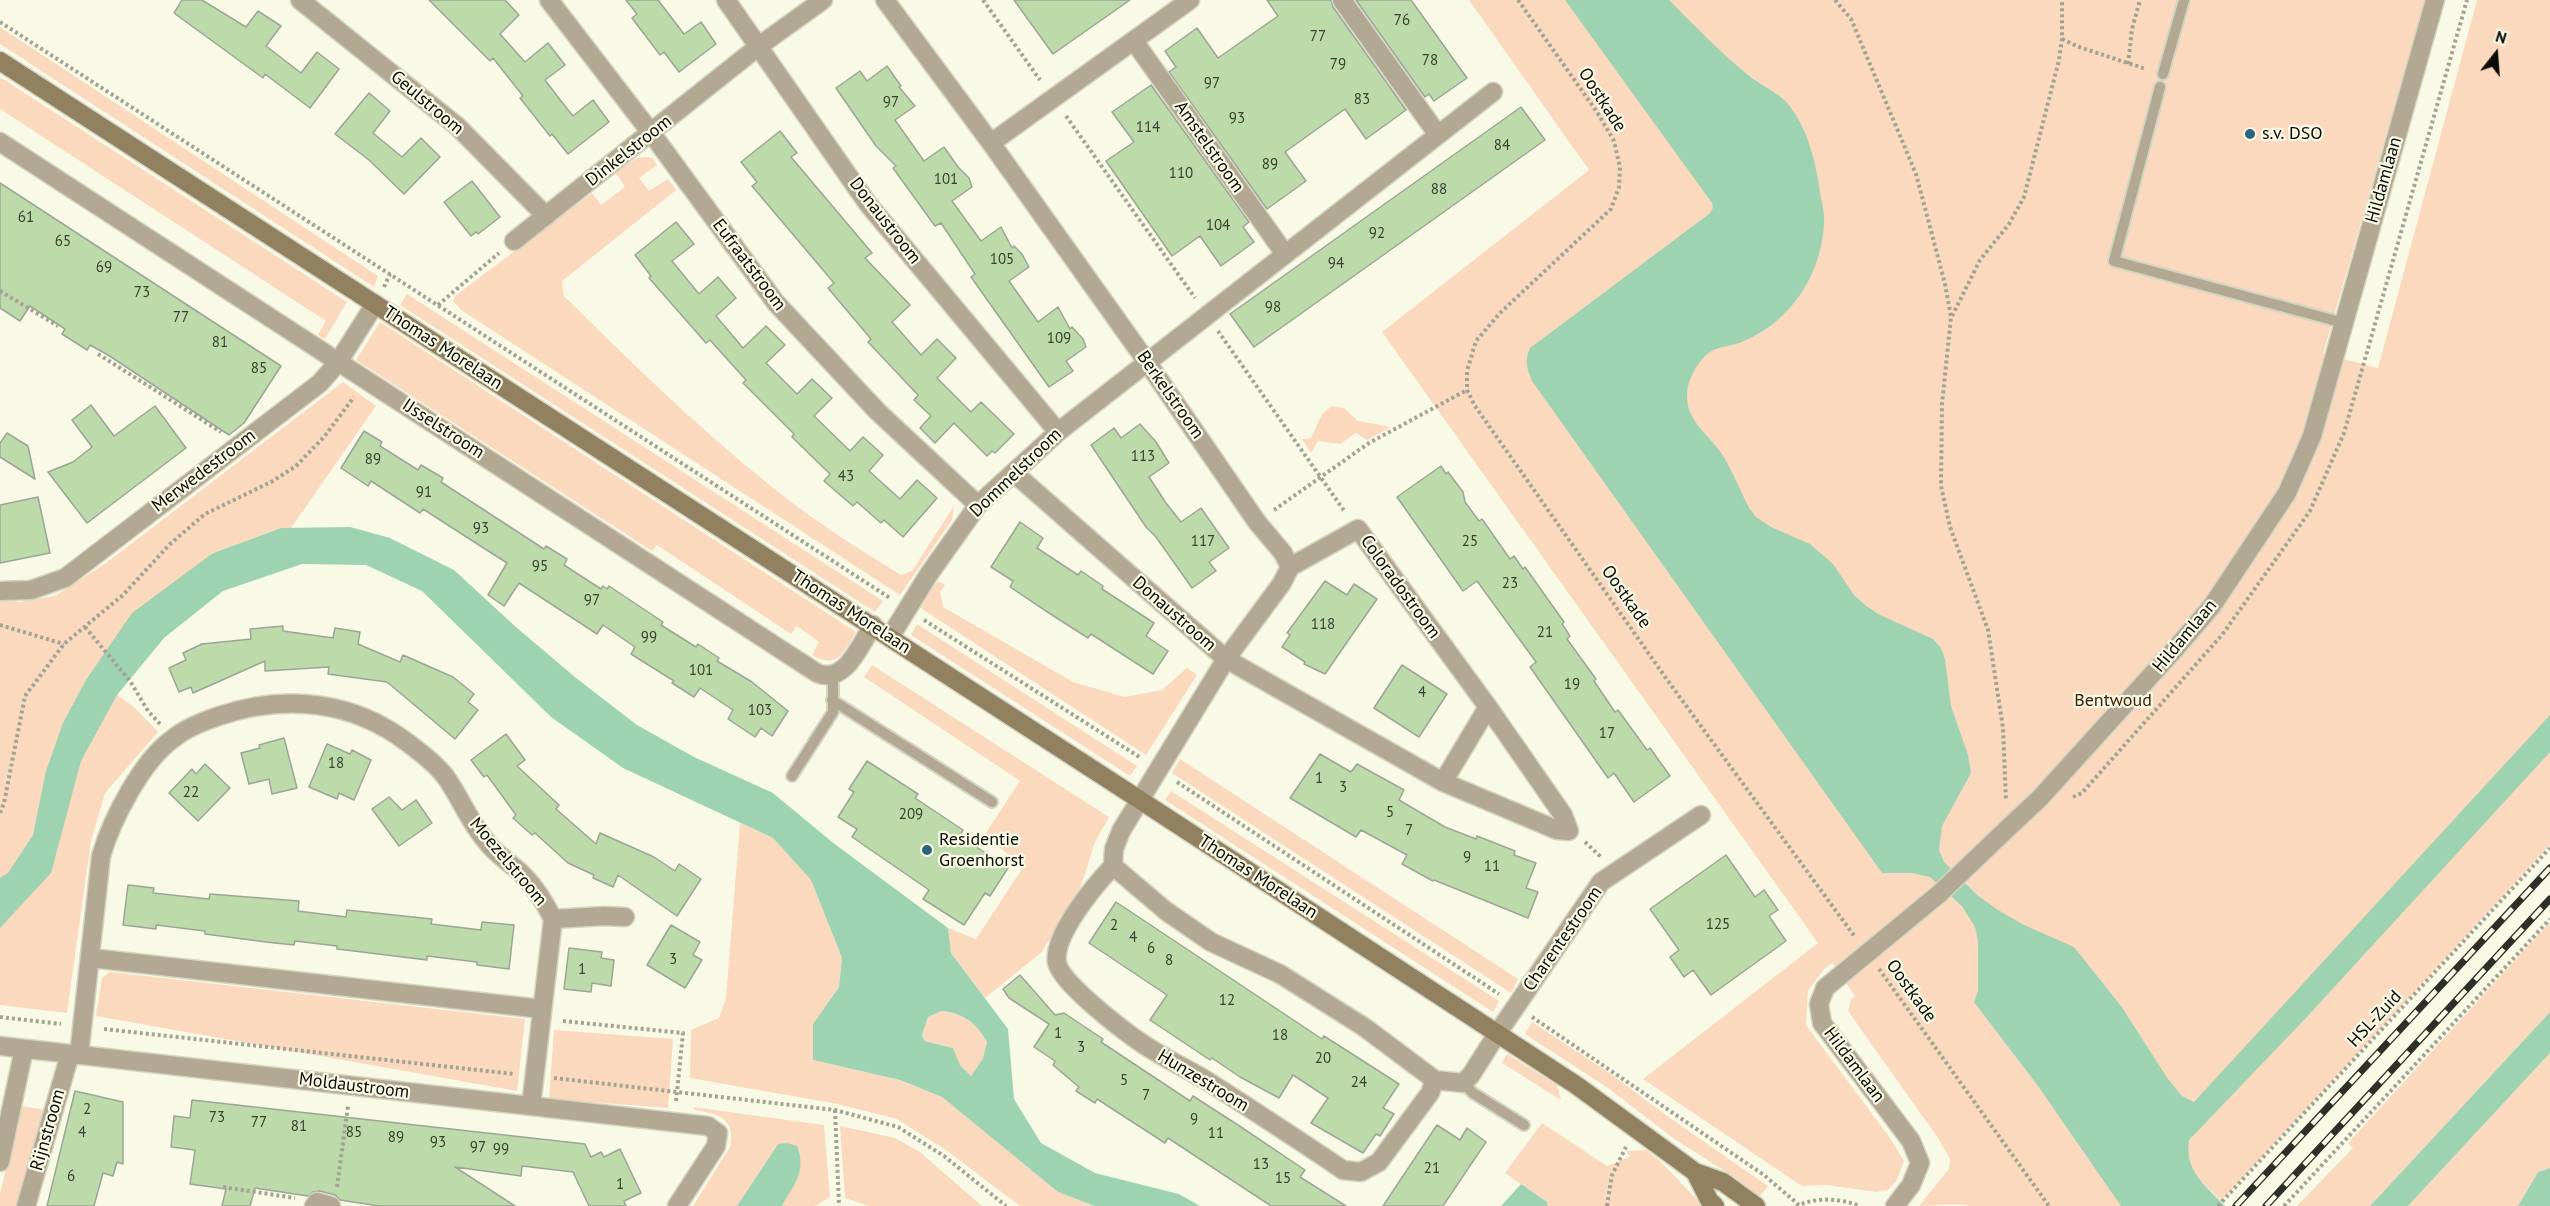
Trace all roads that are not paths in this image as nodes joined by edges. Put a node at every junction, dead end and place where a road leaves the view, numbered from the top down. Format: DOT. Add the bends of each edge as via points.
graph roads {
  1 [pos="300,0"];
  2 [pos="549,0"];
  3 [pos="726,0"];
  4 [pos="823,0"];
  5 [pos="885,0"];
  6 [pos="1190,0"];
  7 [pos="1342,0"];
  8 [pos="2184,0"];
  9 [pos="2434,0"];
  10 [pos="1134,41"];
  11 [pos="759,46"];
  12 [pos="0,61"];
  13 [pos="2163,74"];
  14 [pos="2160,87"];
  15 [pos="1493,92"];
  16 [pos="652,134"];
  17 [pos="1438,135"];
  18 [pos="0,142"];
  19 [pos="991,143"];
  20 [pos="546,216"];
  21 [pos="514,241"];
  22 [pos="1285,254"];
  23 [pos="375,304"];
  24 [pos="2343,323"];
  25 [pos="339,361"];
  26 [pos="1147,362"];
  27 [pos="1058,432"];
  28 [pos="1014,473"];
  29 [pos="978,505"];
  30 [pos="1290,567"];
  31 [pos="0,591"];
  32 [pos="873,625"];
  33 [pos="891,637"];
  34 [pos="1226,659"];
  35 [pos="833,676"];
  36 [pos="832,700"];
  37 [pos="1488,707"];
  38 [pos="792,776"];
  39 [pos="1443,782"];
  40 [pos="1140,800"];
  41 [pos="992,802"];
  42 [pos="1701,815"];
  43 [pos="1113,866"];
  44 [pos="625,917"];
  45 [pos="554,919"];
  46 [pos="91,958"];
  47 [pos="542,1014"];
  48 [pos="1497,1034"];
  49 [pos="0,1046"];
  50 [pos="24,1048"];
  51 [pos="75,1054"];
  52 [pos="1435,1080"];
  53 [pos="1463,1083"];
  54 [pos="531,1106"];
  55 [pos="1524,1125"];
  56 [pos="0,1162"];
  57 [pos="1695,1172"];
  58 [pos="26,1206"];
  59 [pos="677,1206"];
  60 [pos="1715,1206"];
  61 [pos="1756,1206"];
  62 [pos="1895,1206"];
  1 -- 20 [label="street, Geulstroom" via="457,126"];
  2 -- 16 [label="street, Eufraatstroom"];
  3 -- 11 [label="street, Donaustroom"];
  4 -- 11 [label="street, Dinkelstroom"];
  5 -- 19 [label="street, Berkelstroom"];
  6 -- 10 [label="street"];
  7 -- 17 [label="street"];
  8 -- 13 [label="lane"];
  9 -- 24 [label="street, Hildamlaan"];
  10 -- 19 [label="street"];
  10 -- 22 [label="street, Amstelstroom"];
  11 -- 16 [label="street, Dinkelstroom"];
  11 -- 27 [label="street, Donaustroom" via="868,204"];
  12 -- 23 [label="street, Thomas Morelaan"];
  14 -- 24 [label="lane" via="2114,261"];
  15 -- 17 [label="street"];
  16 -- 20 [label="street, Dinkelstroom"];
  16 -- 29 [label="street, Eufraatstroom" via="776,303 878,412"];
  17 -- 22 [label="street"];
  18 -- 25 [label="street, IJsselstroom"];
  19 -- 26 [label="street, Berkelstroom"];
  20 -- 21 [label="street, Dinkelstroom"];
  22 -- 26 [label="street"];
  23 -- 25 [label="street, Merwedestroom"];
  23 -- 32 [label="street, Thomas Morelaan"];
  24 -- 62 [label="street, Hildamlaan" via="2312,436 2287,494 2212,606 2040,798 1938,894 1825,988 1819,1004 1822,1023 1911,1142 1920,1163 1911,1185"];
  25 -- 31 [label="street, Merwedestroom" via="320,383 65,578 31,590"];
  25 -- 35 [label="street, IJsselstroom" via="817,673"];
  26 -- 27 [label="street, Dommelstroom"];
  26 -- 30 [label="street, Berkelstroom"];
  27 -- 28 [label="street, Dommelstroom"];
  28 -- 29 [label="street, Dommelstroom"];
  28 -- 34 [label="street, Donaustroom"];
  29 -- 33 [label="street, Dommelstroom"];
  30 -- 34 [label="street"];
  30 -- 37 [label="street, Coloradostroom" via="1358,529"];
  32 -- 33 [label="street, Thomas Morelaan"];
  32 -- 35 [label="street" via="843,671"];
  33 -- 40 [label="street, Thomas Morelaan"];
  34 -- 39 [label="street"];
  34 -- 40 [label="street"];
  35 -- 36 [label="lane"];
  36 -- 38 [label="lane" via="833,712"];
  36 -- 41 [label="lane"];
  37 -- 39 [label="street"];
  37 -- 39 [label="street, Coloradostroom" via="1563,815 1569,831 1557,830"];
  40 -- 43 [label="street" via="1121,831"];
  40 -- 48 [label="street, Thomas Morelaan"];
  42 -- 48 [label="street, Charentestroom" via="1601,882"];
  43 -- 52 [label="street" via="1166,911 1211,942 1280,974 1364,1027"];
  43 -- 52 [label="street, Hunzestroom" via="1062,935 1057,962 1062,975 1080,993 1152,1050 1207,1081 1343,1170 1361,1172 1379,1162 1430,1093"];
  44 -- 45 [label="street, Moezelstroom"];
  45 -- 46 [label="street, Moezelstroom" via="522,874 486,841 444,775 406,741 379,724 328,705 280,703 241,709 208,720 173,738 149,764 133,786 101,856"];
  45 -- 47 [label="street, Moezelstroom"];
  46 -- 47 [label="street"];
  46 -- 51 [label="street, Moezelstroom"];
  47 -- 54 [label="street, Moezelstroom"];
  48 -- 53 [label="street"];
  48 -- 57 [label="street, Thomas Morelaan"];
  49 -- 50 [label="street, Moldaustroom"];
  50 -- 51 [label="street, Moldaustroom"];
  50 -- 56 [label="street"];
  51 -- 54 [label="street, Moldaustroom"];
  51 -- 58 [label="street, Rijnstroom"];
  52 -- 53 [label="street"];
  53 -- 55 [label="lane"];
  54 -- 59 [label="street, Moldaustroom" via="708,1126 718,1133 716,1146"];
  57 -- 60 [label="street, Thomas Morelaan"];
  57 -- 61 [label="street, Thomas Morelaan" via="1723,1182"];
}
